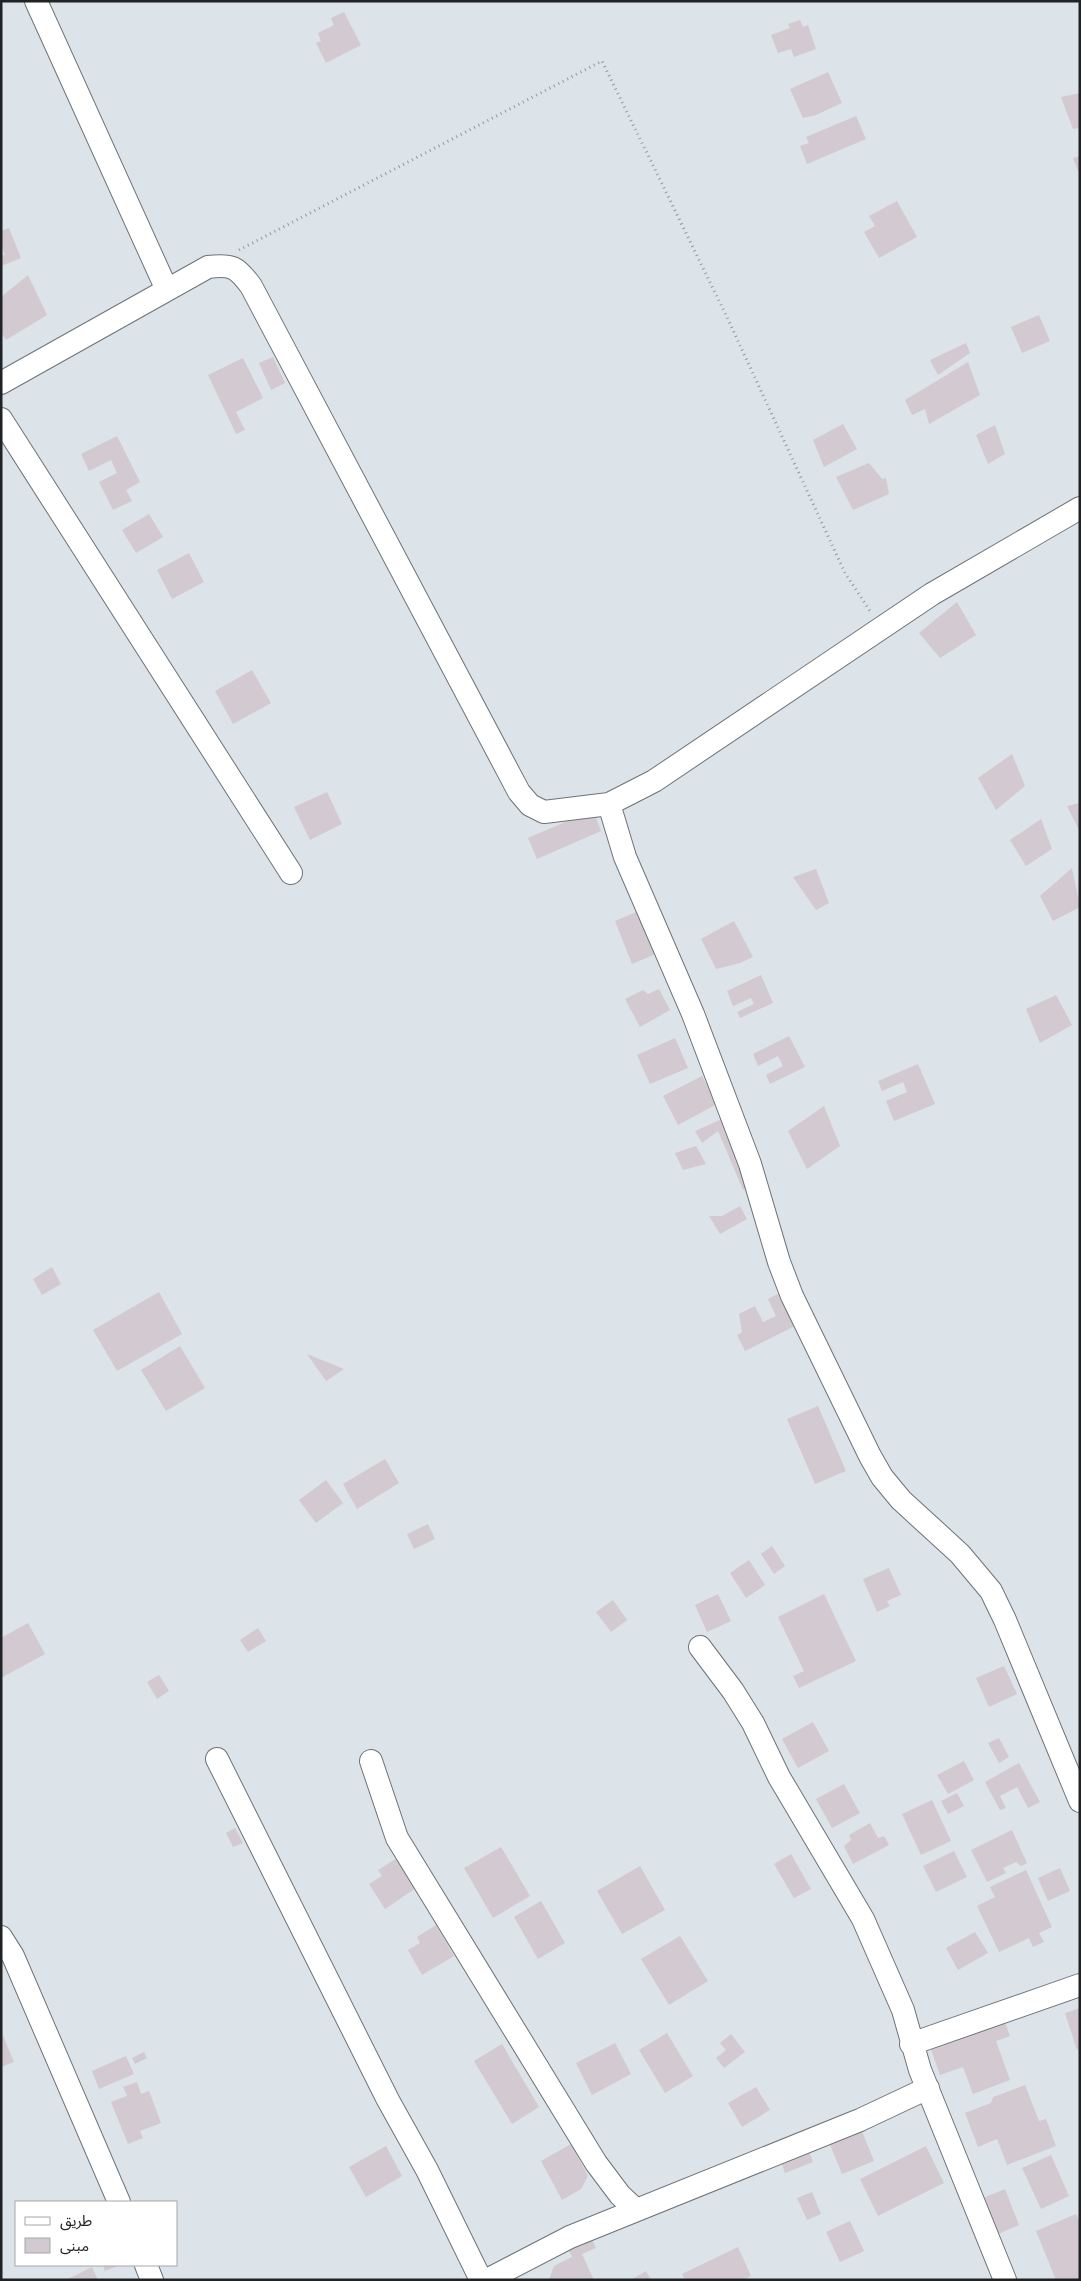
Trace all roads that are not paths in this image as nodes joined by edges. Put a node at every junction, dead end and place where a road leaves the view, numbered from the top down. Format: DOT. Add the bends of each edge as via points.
graph roads {
  1 [pos="36,1"];
  2 [pos="167,290"];
  3 [pos="1,384"];
  4 [pos="1,419"];
  5 [pos="1080,508"];
  6 [pos="609,804"];
  7 [pos="291,873"];
  8 [pos="700,1647"];
  9 [pos="217,1759"];
  10 [pos="371,1761"];
  11 [pos="1080,1801"];
  12 [pos="1,1937"];
  13 [pos="1080,1984"];
  14 [pos="911,2044"];
  15 [pos="928,2088"];
  16 [pos="119,2201"];
  17 [pos="635,2209"];
  18 [pos="146,2266"];
  19 [pos="152,2280"];
  20 [pos="481,2280"];
  21 [pos="488,2280"];
  22 [pos="1005,2280"];
  1 -- 2 [label="street"];
  2 -- 3 [label="street"];
  2 -- 6 [label="street" via="208,267 226,264 241,272 520,792 530,805 544,812"];
  4 -- 7 [label="street"];
  5 -- 6 [label="street" via="940,589 654,781"];
  6 -- 11 [label="street" via="625,857 693,1014 750,1164 792,1296 882,1477 901,1500 960,1554 991,1591"];
  8 -- 14 [label="street" via="734,1691 783,1785 863,1919 903,2010"];
  9 -- 20 [label="street"];
  10 -- 17 [label="street" via="396,1838 596,2163"];
  12 -- 16 [label="street" via="17,1965"];
  13 -- 14 [label="street"];
  14 -- 15 [label="street"];
  15 -- 17 [label="street" via="860,2120"];
  15 -- 22 [label="street"];
  17 -- 21 [label="street" via="570,2237"];
  18 -- 19 [label="street"];
}
